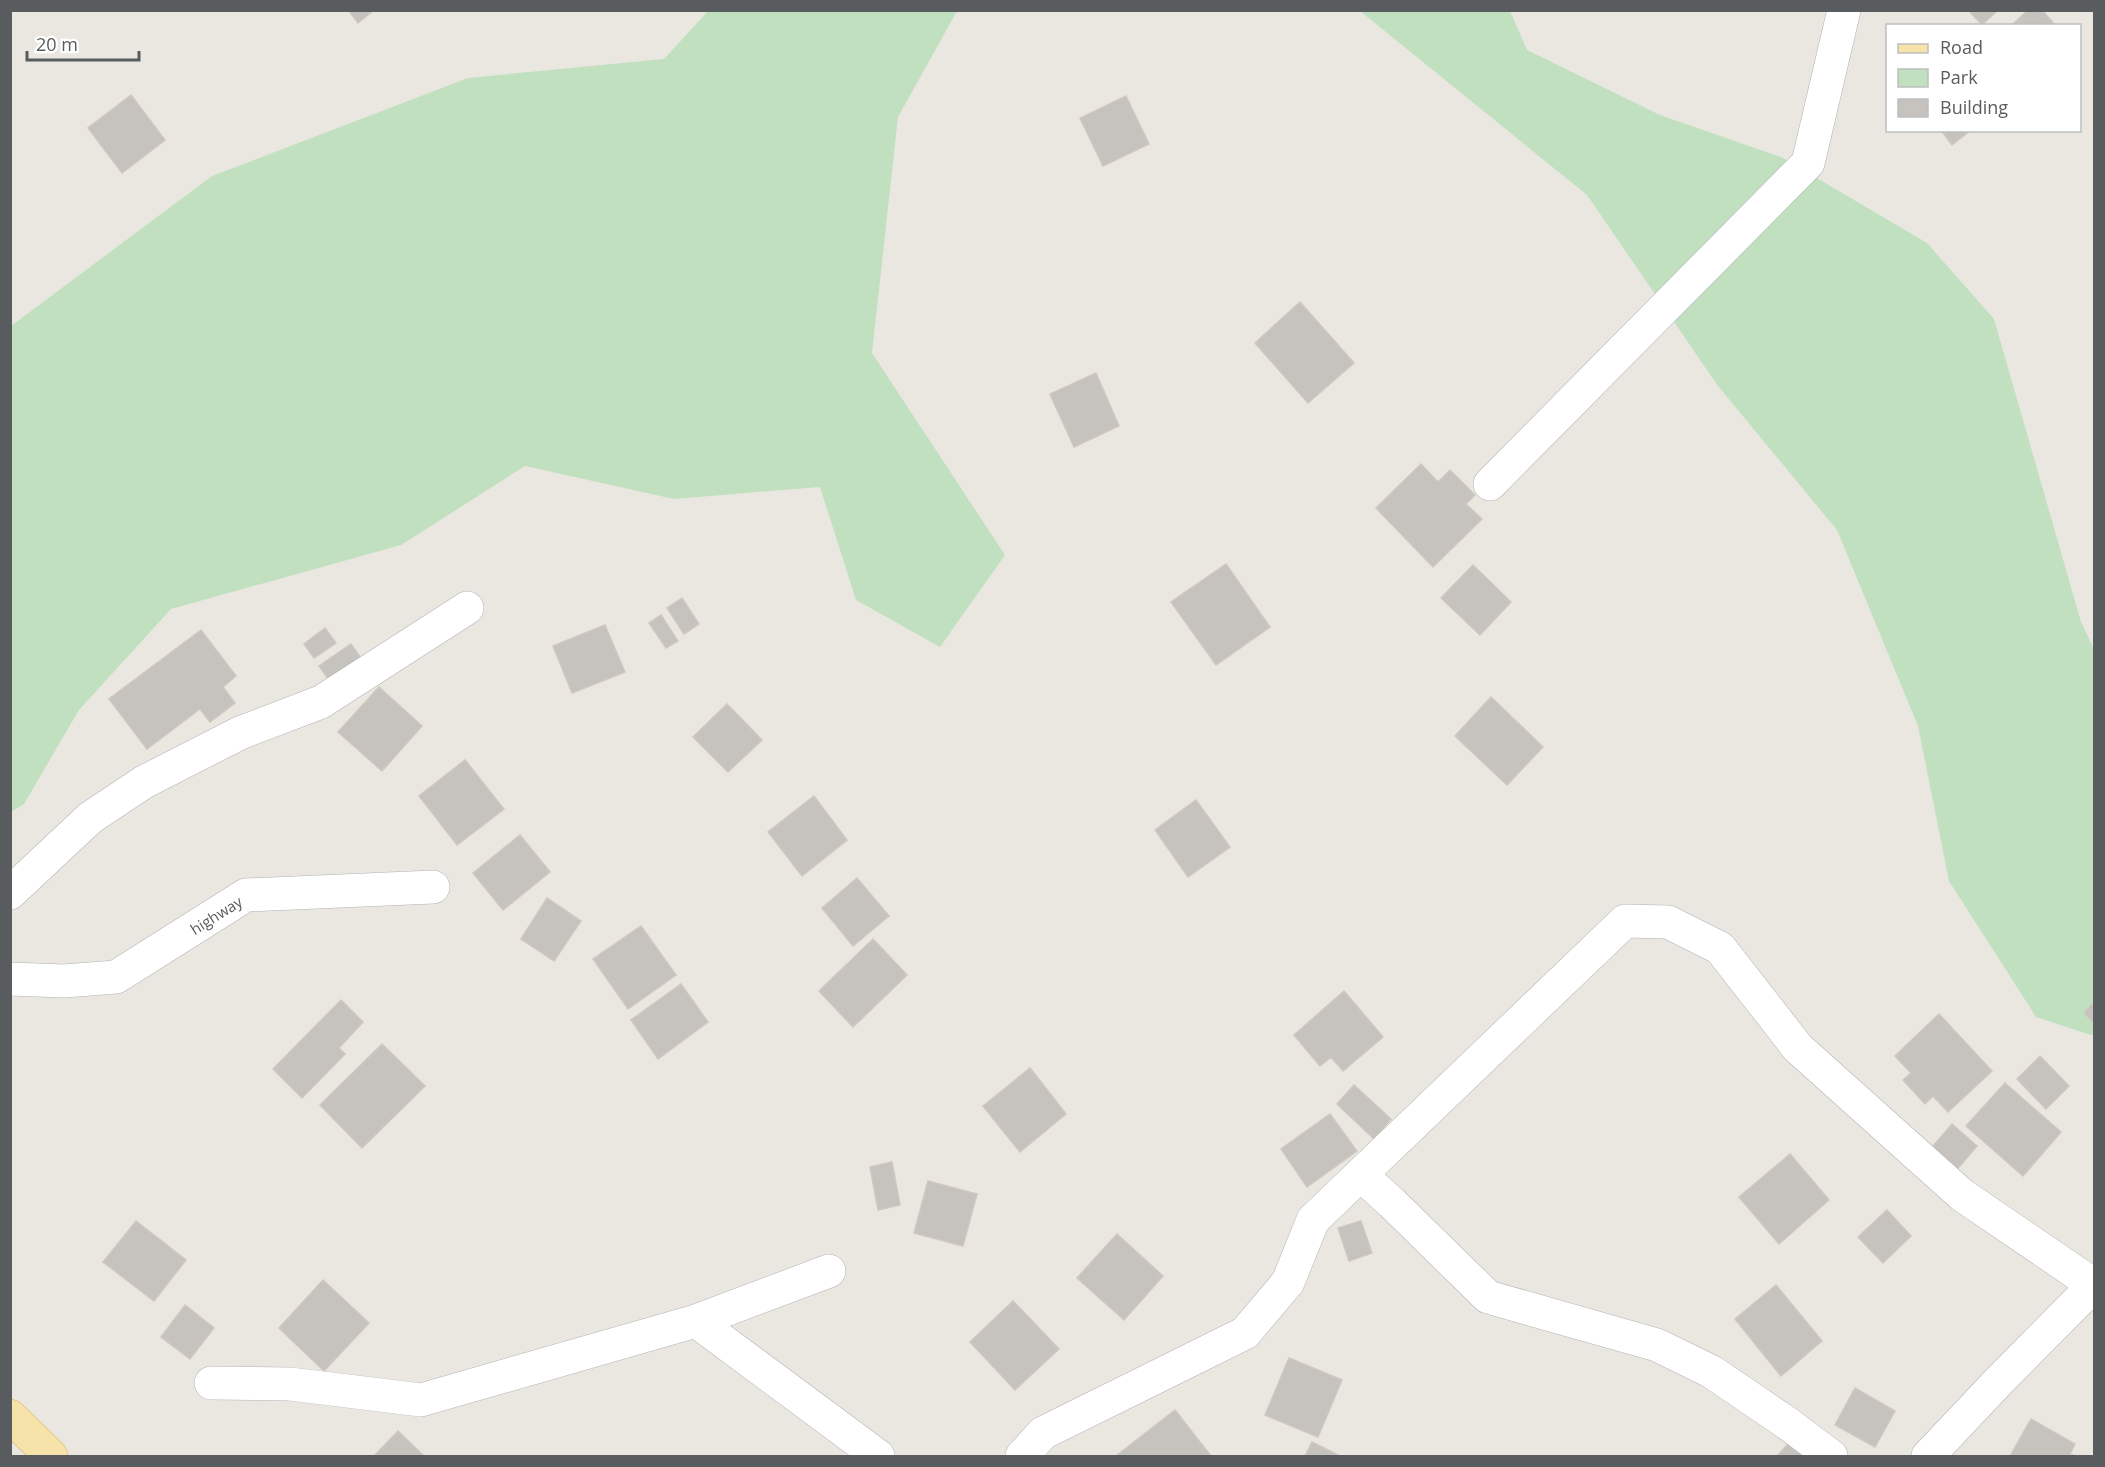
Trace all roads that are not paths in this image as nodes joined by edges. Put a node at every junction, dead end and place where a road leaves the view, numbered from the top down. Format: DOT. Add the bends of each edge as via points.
graph roads {
  1 [pos="1844,10"];
  2 [pos="1490,484"];
  3 [pos="467,608"];
  4 [pos="22,882"];
  5 [pos="433,887"];
  6 [pos="10,979"];
  7 [pos="1360,1175"];
  8 [pos="829,1271"];
  9 [pos="2094,1285"];
  10 [pos="696,1321"];
  11 [pos="211,1383"];
  12 [pos="10,1416"];
  13 [pos="51,1456"];
  14 [pos="878,1456"];
  15 [pos="1022,1456"];
  16 [pos="1831,1456"];
  17 [pos="1928,1456"];
  1 -- 2 [label="street" via="1808,163"];
  3 -- 4 [label="street" via="321,702 240,733 144,782 90,818"];
  5 -- 6 [label="street, highway" via="246,895 116,977 64,981"];
  7 -- 9 [label="street" via="1625,921 1668,922 1720,948 1798,1048 1962,1196"];
  7 -- 15 [label="street" via="1313,1220 1288,1282 1245,1333 1043,1433"];
  7 -- 16 [label="street" via="1488,1297 1657,1345 1712,1371"];
  8 -- 10 [label="street"];
  9 -- 17 [label="street"];
  10 -- 11 [label="street" via="422,1400 290,1384"];
  10 -- 14 [label="street"];
  12 -- 13 [label="main road"];
}
